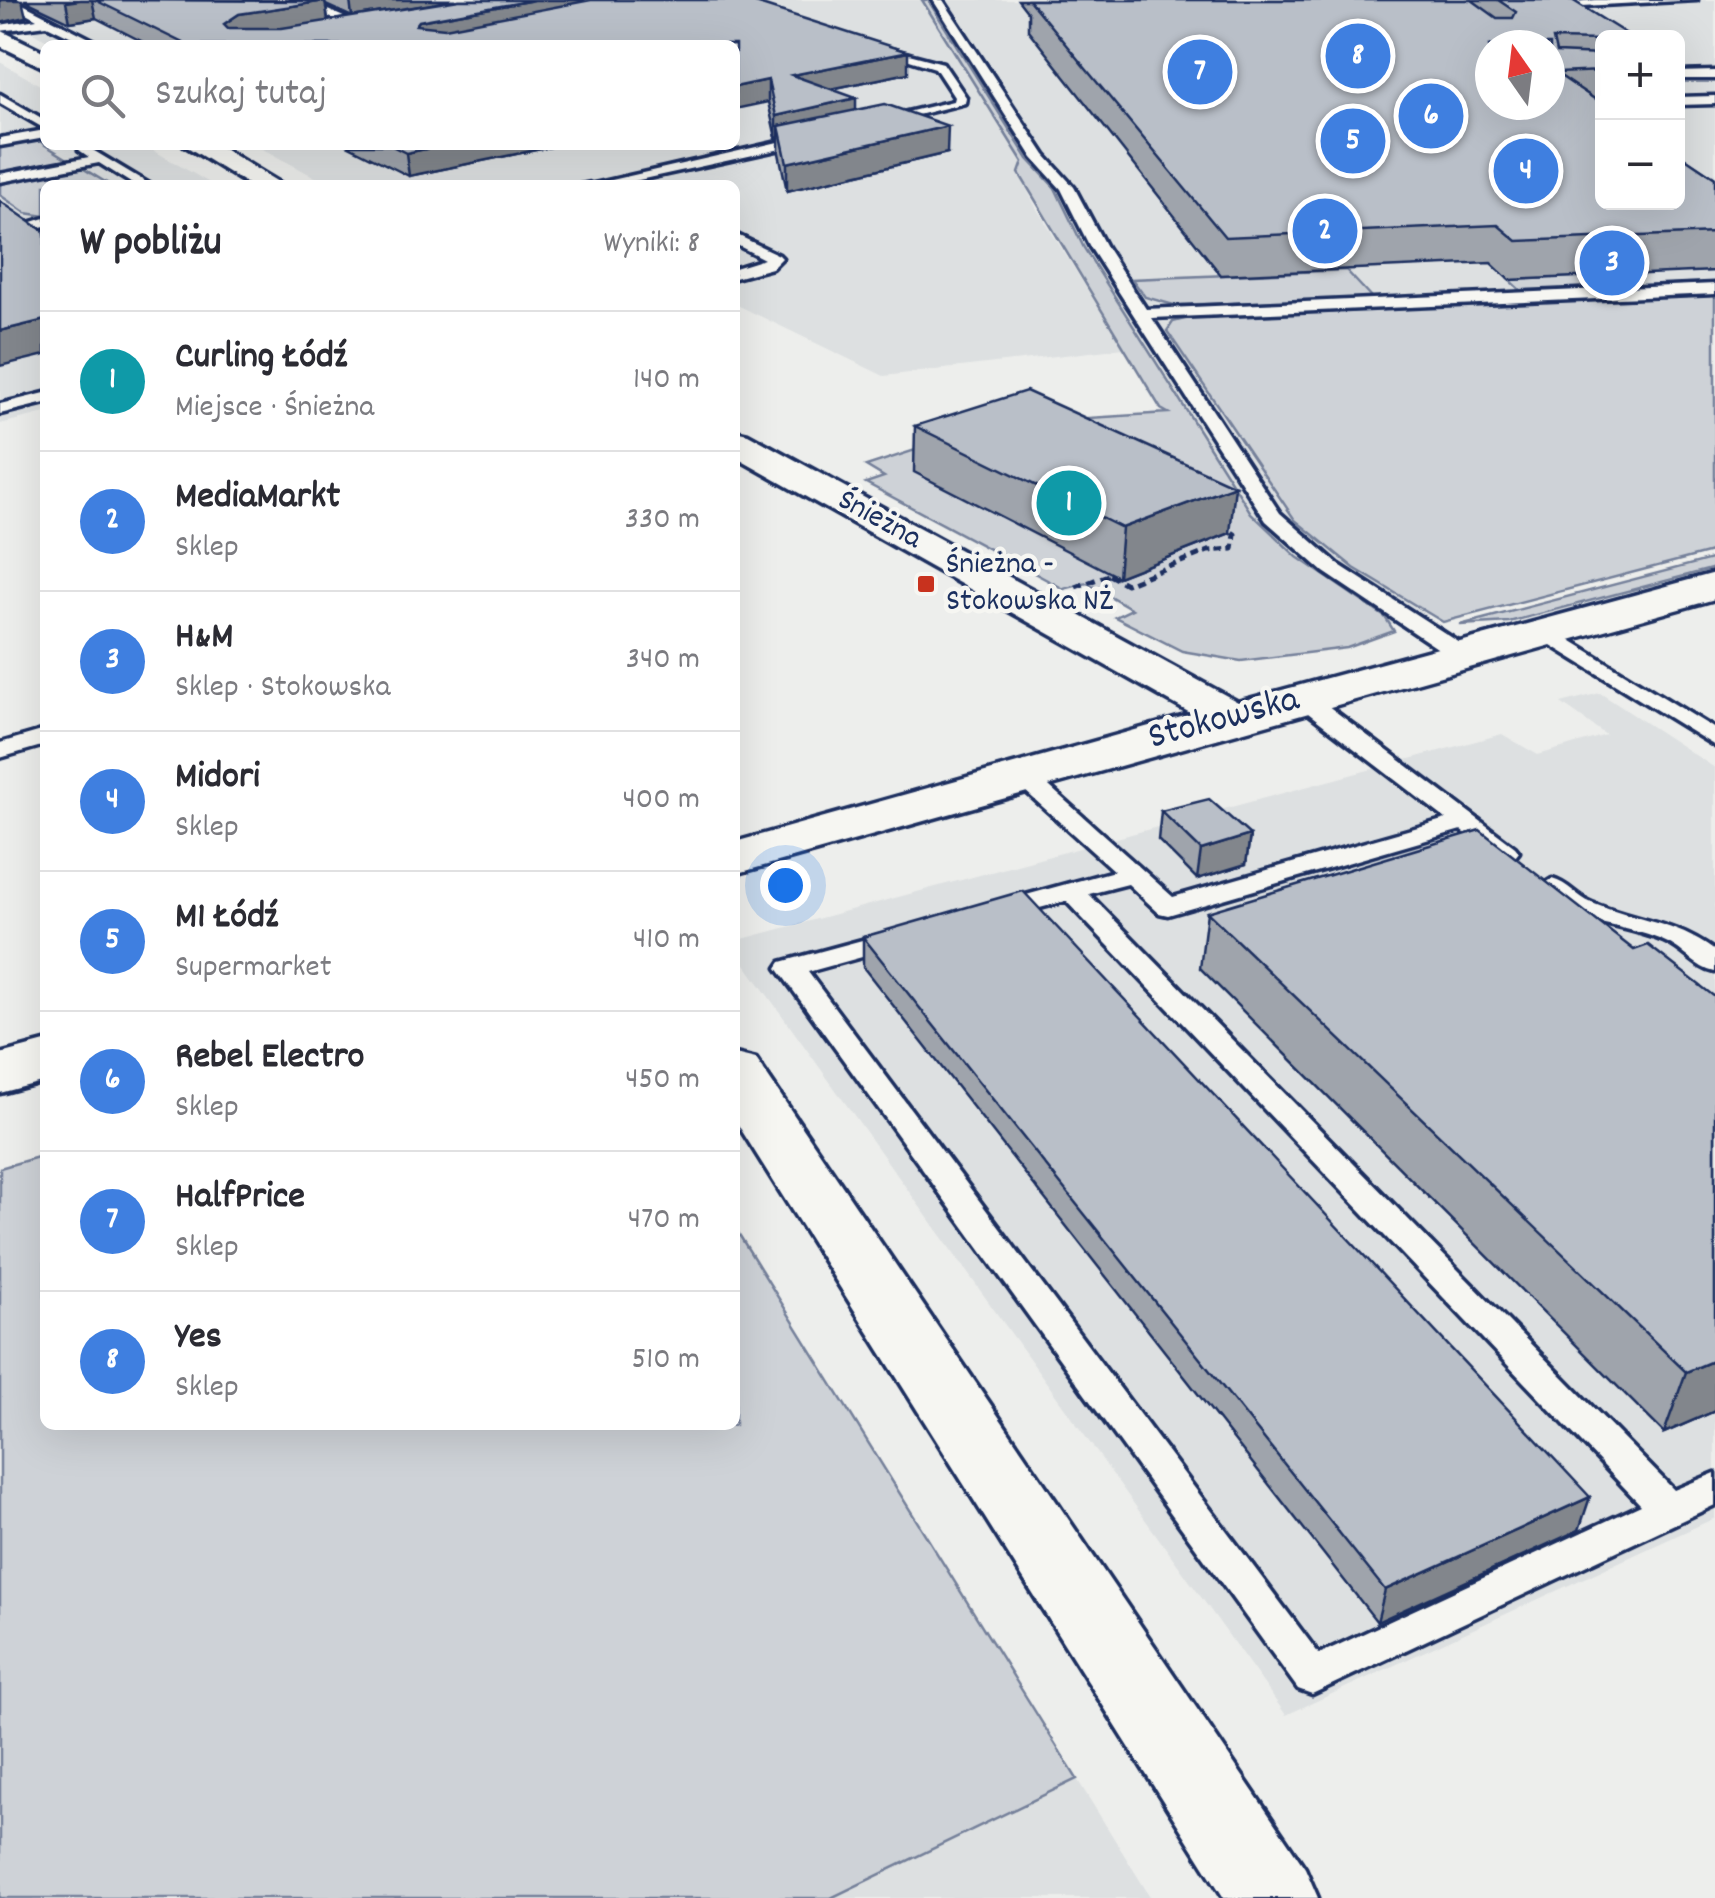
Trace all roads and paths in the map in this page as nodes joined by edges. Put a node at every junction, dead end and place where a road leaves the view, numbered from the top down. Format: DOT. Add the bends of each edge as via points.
graph roads {
  1 [pos="7,0"];
  2 [pos="296,0"];
  3 [pos="938,0"];
  4 [pos="1692,1"];
  5 [pos="1534,5"];
  6 [pos="48,21"];
  7 [pos="367,24"];
  8 [pos="0,28"];
  9 [pos="311,34"];
  10 [pos="0,36"];
  11 [pos="87,40"];
  12 [pos="863,42"];
  13 [pos="40,58"];
  14 [pos="1715,75"];
  15 [pos="1685,76"];
  16 [pos="1715,100"];
  17 [pos="1685,101"];
  18 [pos="4,103"];
  19 [pos="40,122"];
  20 [pos="855,128"];
  21 [pos="836,133"];
  22 [pos="40,135"];
  23 [pos="0,142"];
  24 [pos="86,150"];
  25 [pos="206,150"];
  26 [pos="101,159"];
  27 [pos="0,178"];
  28 [pos="136,180"];
  29 [pos="260,180"];
  30 [pos="626,180"];
  31 [pos="40,222"];
  32 [pos="40,238"];
  33 [pos="740,241"];
  34 [pos="740,272"];
  35 [pos="1715,288"];
  36 [pos="1142,314"];
  37 [pos="40,399"];
  38 [pos="0,409"];
  39 [pos="740,445"];
  40 [pos="1218,524"];
  41 [pos="1117,572"];
  42 [pos="1108,574"];
  43 [pos="1079,586"];
  44 [pos="1715,586"];
  45 [pos="1546,632"];
  46 [pos="1463,655"];
  47 [pos="1303,698"];
  48 [pos="1232,718"];
  49 [pos="40,738"];
  50 [pos="1715,739"];
  51 [pos="0,751"];
  52 [pos="1022,775"];
  53 [pos="1465,820"];
  54 [pos="740,857"];
  55 [pos="1133,874"];
  56 [pos="1072,891"];
  57 [pos="960,922"];
  58 [pos="922,932"];
  59 [pos="1715,964"];
  60 [pos="40,1062"];
  61 [pos="0,1074"];
  62 [pos="740,1081"];
  63 [pos="1715,1488"];
  64 [pos="1669,1510"];
  65 [pos="1274,1898"];
  1 -- 6 [label="lane"];
  2 -- 7 [label="lane"];
  3 -- 36 [label="lane" via="1040,158 1067,187"];
  4 -- 5 [label="lane"];
  6 -- 8 [label="lane"];
  6 -- 11 [label="lane"];
  7 -- 9 [label="street"];
  10 -- 13 [label="street"];
  12 -- 20 [label="lane" via="939,66 960,97 947,108"];
  14 -- 15 [label="lane"];
  16 -- 17 [label="lane"];
  18 -- 19 [label="lane"];
  21 -- 30 [label="lane"];
  22 -- 23 [label="lane"];
  24 -- 26 [label="lane"];
  25 -- 29 [label="street"];
  26 -- 27 [label="lane"];
  26 -- 28 [label="lane"];
  31 -- 32 [label="lane" via="18,223"];
  33 -- 34 [label="lane" via="774,258"];
  35 -- 36 [label="lane"];
  36 -- 46 [label="lane" via="1285,530"];
  37 -- 38 [label="lane"];
  39 -- 48 [label="street, Śnieżna"];
  40 -- 42 [label="path" via="1235,534 1234,548 1208,551 1126,584"];
  41 -- 42 [label="path"];
  42 -- 43 [label="path"];
  44 -- 45 [label="street, Stokowska"];
  45 -- 46 [label="street, Stokowska"];
  45 -- 50 [label="lane"];
  46 -- 47 [label="street, Stokowska"];
  47 -- 48 [label="street, Stokowska"];
  47 -- 53 [label="lane"];
  48 -- 52 [label="street, Stokowska"];
  49 -- 51 [label="lane"];
  52 -- 54 [label="street, Stokowska"];
  52 -- 55 [label="lane"];
  53 -- 55 [label="lane" via="1168,907"];
  53 -- 59 [label="lane" via="1579,908 1678,937"];
  55 -- 56 [label="lane"];
  56 -- 57 [label="lane"];
  56 -- 64 [label="lane"];
  58 -- 64 [label="lane" via="792,968 1312,1676"];
  60 -- 61 [label="street"];
  62 -- 65 [label="street"];
  63 -- 64 [label="lane"];
}
